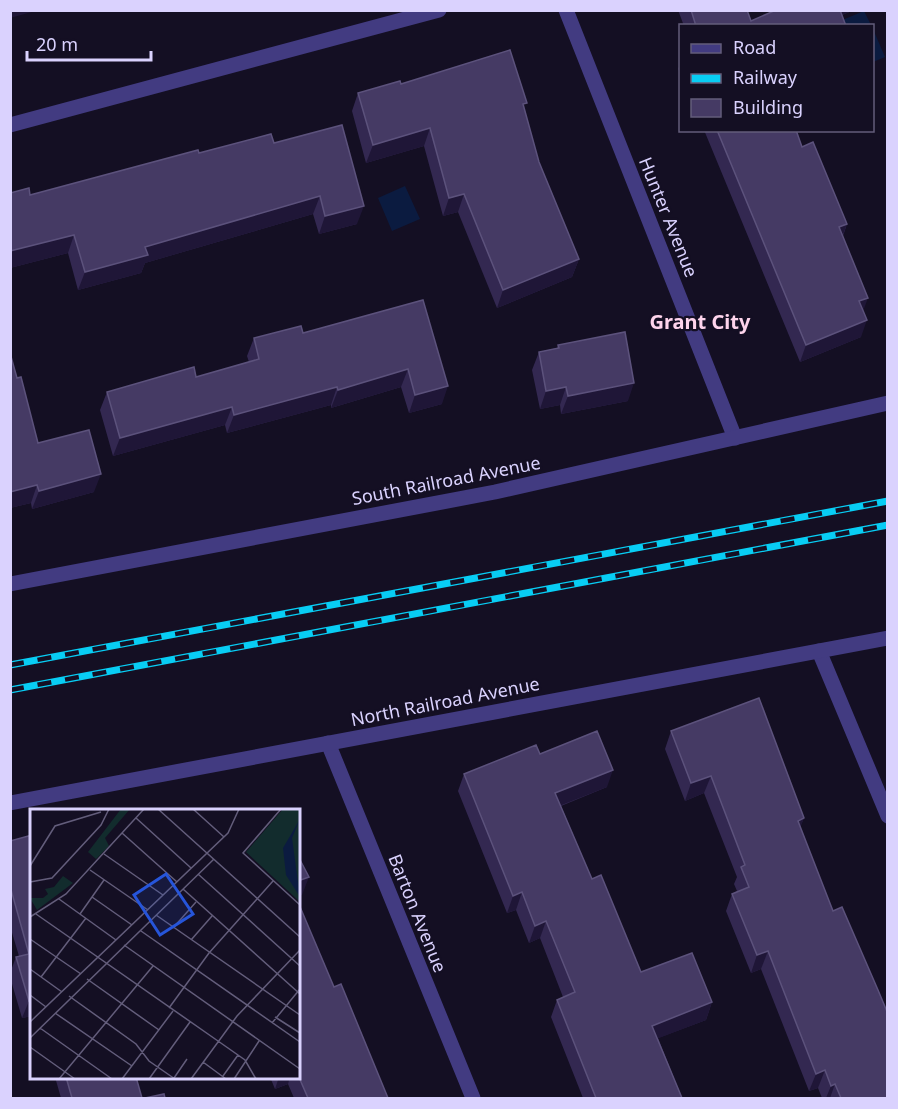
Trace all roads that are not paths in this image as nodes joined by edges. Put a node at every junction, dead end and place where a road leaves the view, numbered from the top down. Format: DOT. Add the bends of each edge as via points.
graph roads {
  1 [pos="438,10"];
  2 [pos="566,10"];
  3 [pos="10,125"];
  4 [pos="888,404"];
  5 [pos="735,438"];
  6 [pos="10,584"];
  7 [pos="888,638"];
  8 [pos="819,651"];
  9 [pos="328,743"];
  10 [pos="10,802"];
  11 [pos="888,816"];
  12 [pos="473,1098"];
  1 -- 3 [label="street"];
  2 -- 5 [label="street, Hunter Avenue"];
  4 -- 5 [label="street, South Railroad Avenue"];
  5 -- 6 [label="street, South Railroad Avenue" via="495,492"];
  7 -- 8 [label="street, North Railroad Avenue"];
  8 -- 9 [label="street, North Railroad Avenue"];
  8 -- 11 [label="street"];
  9 -- 10 [label="street, North Railroad Avenue"];
  9 -- 12 [label="street, Barton Avenue"];
}
